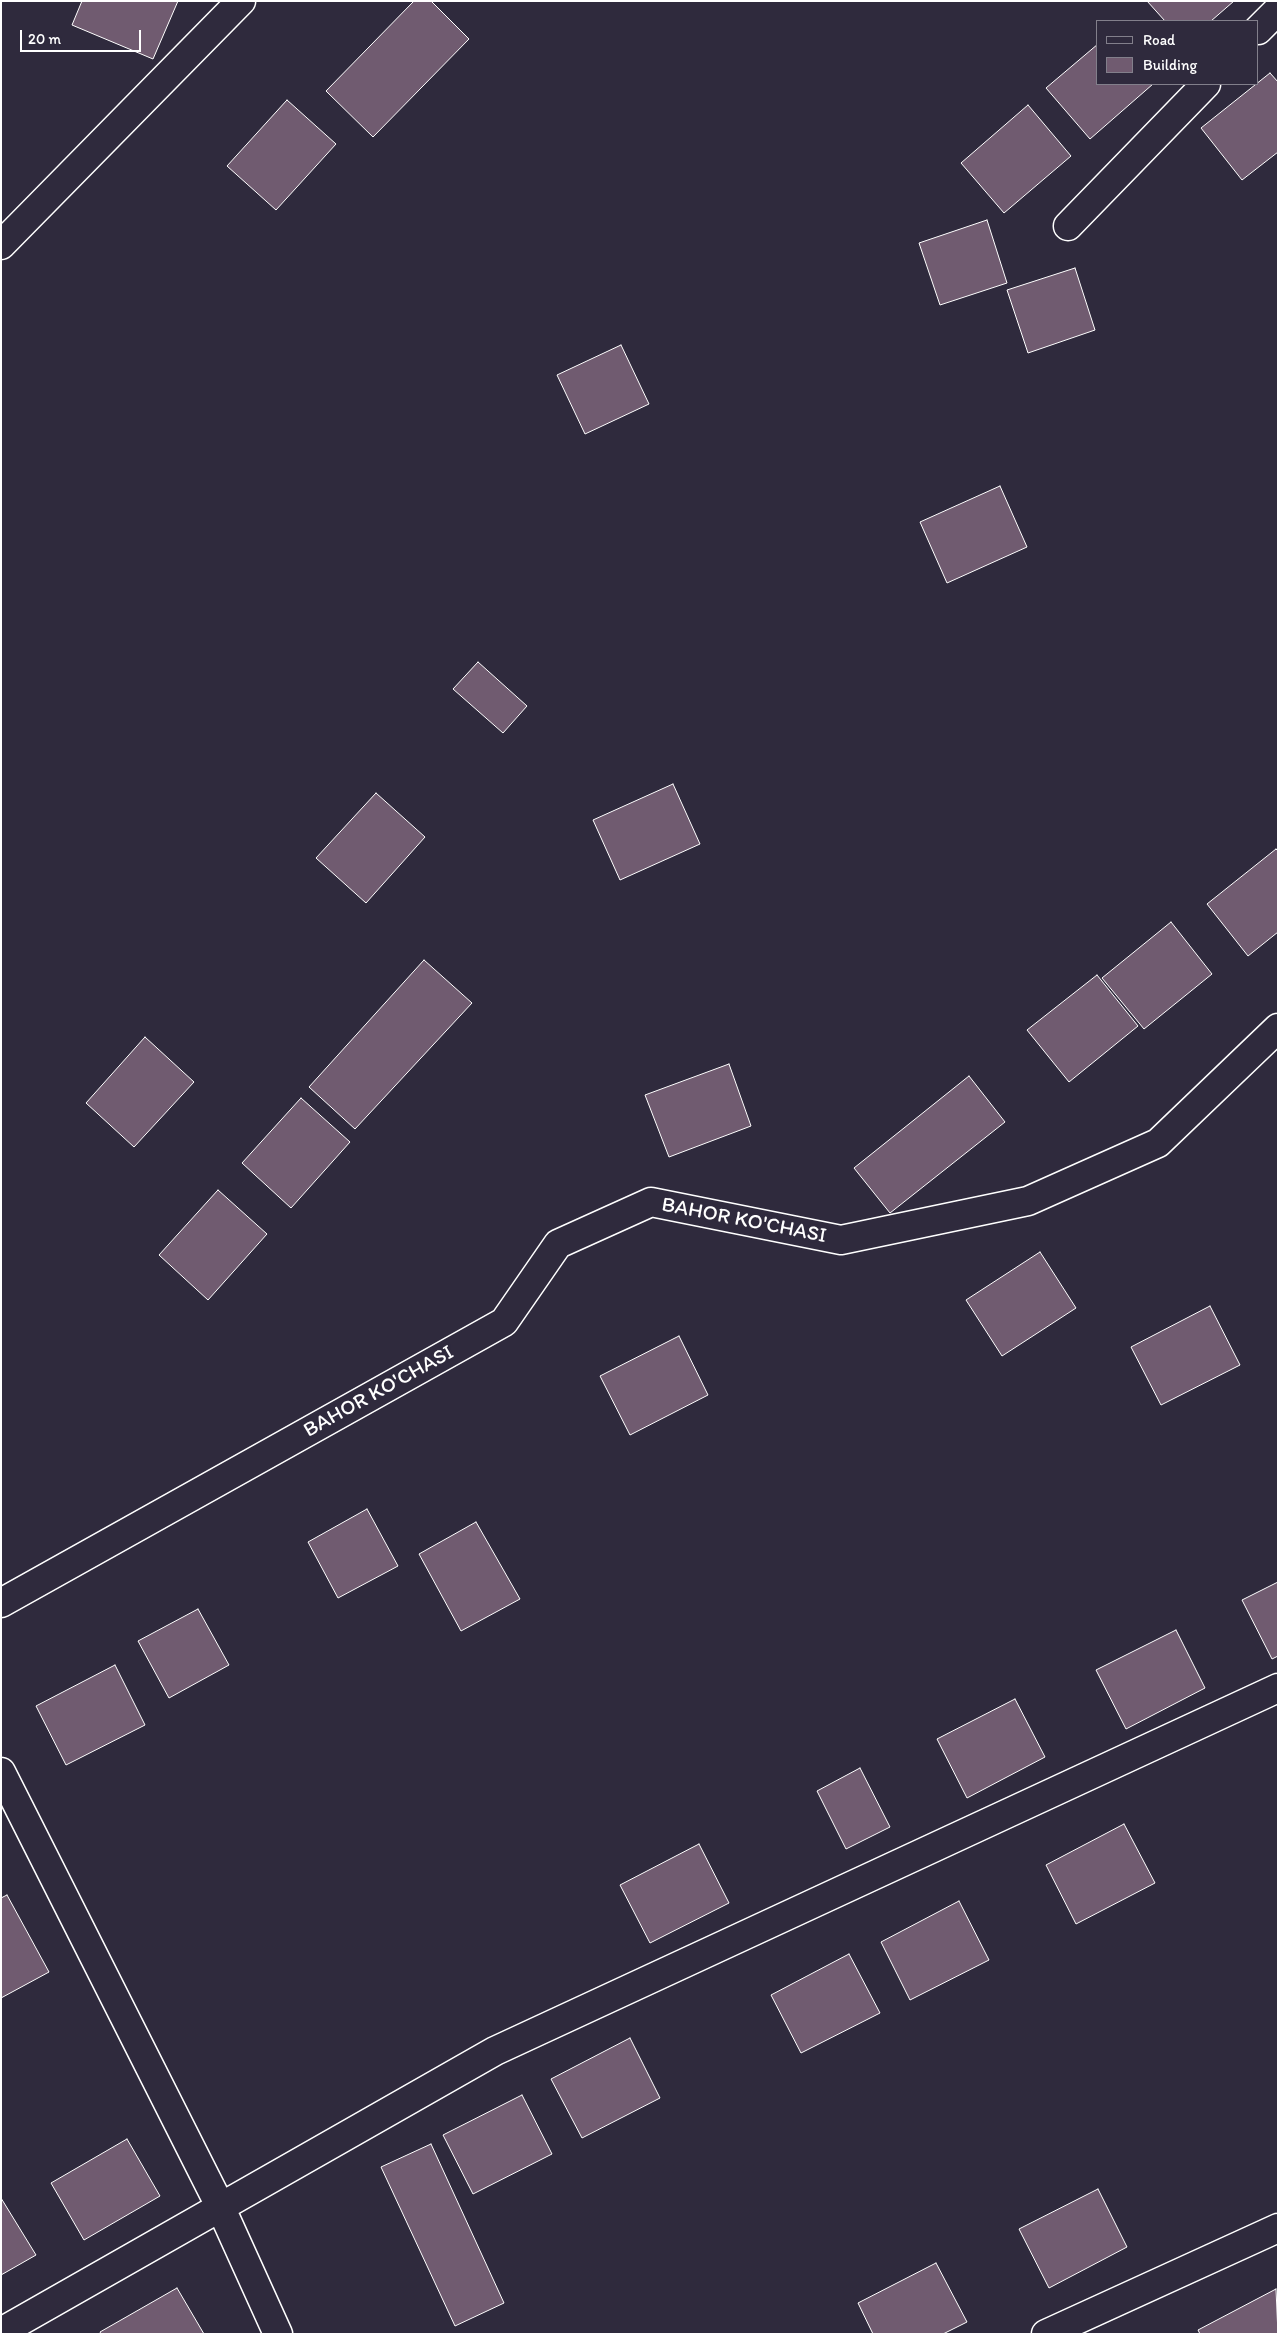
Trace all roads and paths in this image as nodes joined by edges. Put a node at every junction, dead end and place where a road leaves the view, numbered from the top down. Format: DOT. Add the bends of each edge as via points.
graph roads {
  1 [pos="241,1"];
  2 [pos="1278,10"];
  3 [pos="1259,29"];
  4 [pos="1205,85"];
  5 [pos="1068,226"];
  6 [pos="1,245"];
  7 [pos="1278,1028"];
  8 [pos="1,1603"];
  9 [pos="1278,1688"];
  10 [pos="1,1772"];
  11 [pos="220,2206"];
  12 [pos="1278,2228"];
  13 [pos="1,2332"];
  14 [pos="278,2334"];
  15 [pos="1046,2334"];
  1 -- 6 [label="street"];
  2 -- 3 [label="street"];
  4 -- 5 [label="street"];
  7 -- 8 [label="street, BAHOR KO'CHASI" via="1158,1143 1028,1201 841,1240 651,1202 558,1244 504,1322"];
  9 -- 11 [label="street" via="495,2051"];
  10 -- 11 [label="street"];
  11 -- 13 [label="street"];
  11 -- 14 [label="street"];
  12 -- 15 [label="street"];
}
